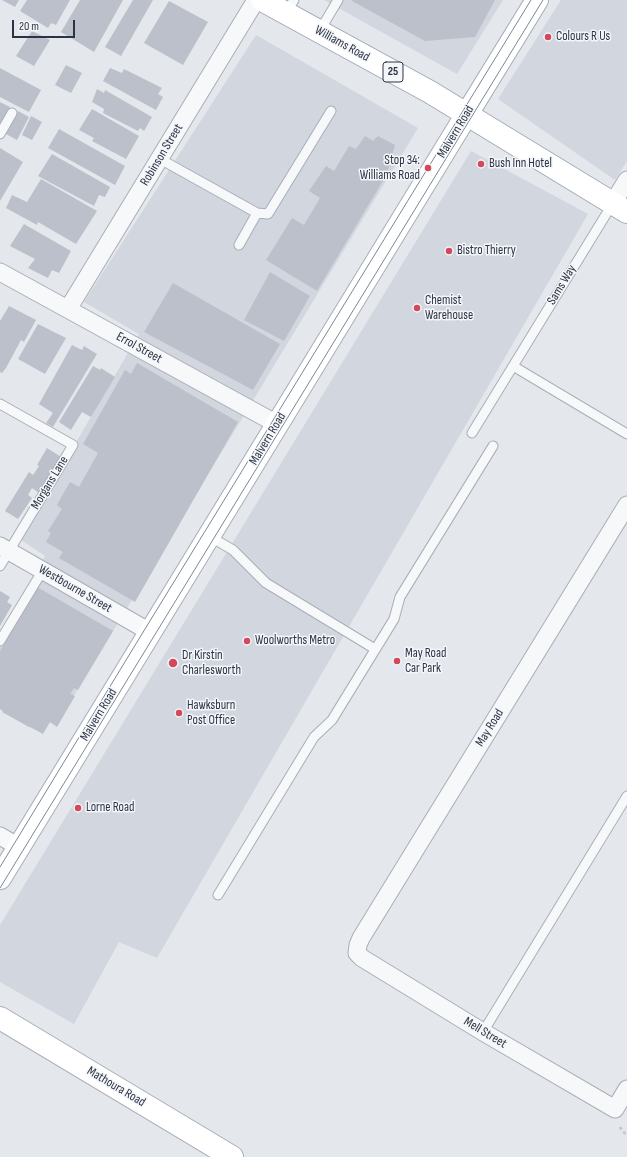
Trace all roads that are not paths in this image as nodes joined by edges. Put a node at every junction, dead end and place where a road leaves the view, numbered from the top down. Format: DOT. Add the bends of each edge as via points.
graph roads {
  1 [pos="256,0"];
  2 [pos="262,0"];
  3 [pos="338,0"];
  4 [pos="537,0"];
  5 [pos="290,7"];
  6 [pos="320,32"];
  7 [pos="331,111"];
  8 [pos="12,113"];
  9 [pos="467,114"];
  10 [pos="0,134"];
  11 [pos="160,159"];
  12 [pos="627,180"];
  13 [pos="620,207"];
  14 [pos="257,213"];
  15 [pos="239,245"];
  16 [pos="0,272"];
  17 [pos="68,309"];
  18 [pos="513,366"];
  19 [pos="0,404"];
  20 [pos="278,424"];
  21 [pos="472,433"];
  22 [pos="627,434"];
  23 [pos="493,446"];
  24 [pos="627,505"];
  25 [pos="209,536"];
  26 [pos="5,549"];
  27 [pos="0,566"];
  28 [pos="43,570"];
  29 [pos="150,632"];
  30 [pos="0,641"];
  31 [pos="374,649"];
  32 [pos="627,796"];
  33 [pos="0,836"];
  34 [pos="19,847"];
  35 [pos="0,878"];
  36 [pos="218,895"];
  37 [pos="357,953"];
  38 [pos="0,1018"];
  39 [pos="483,1032"];
  40 [pos="627,1089"];
  41 [pos="232,1157"];
  1 -- 11 [label="street, Robinson Street"];
  2 -- 5 [label="main road, Williams Road / 25"];
  3 -- 6 [label="lane"];
  4 -- 9 [label="main road, Malvern Road"];
  5 -- 6 [label="main road, Williams Road / 25"];
  6 -- 9 [label="main road, Williams Road / 25"];
  7 -- 14 [label="lane" via="268,214"];
  8 -- 10 [label="lane"];
  9 -- 13 [label="main road, Williams Road / 25"];
  9 -- 20 [label="main road, Malvern Road"];
  11 -- 14 [label="lane"];
  11 -- 17 [label="street, Robinson Street"];
  12 -- 13 [label="street"];
  13 -- 18 [label="lane, Sams Way"];
  14 -- 15 [label="lane"];
  16 -- 17 [label="street, Errol Street"];
  17 -- 20 [label="street, Errol Street"];
  18 -- 21 [label="lane, Sams Way"];
  18 -- 22 [label="lane"];
  19 -- 26 [label="lane, Morgans Lane" via="73,445"];
  20 -- 25 [label="main road, Malvern Road"];
  23 -- 31 [label="lane" via="400,597 394,619"];
  24 -- 37 [label="street, May Road" via="361,938"];
  25 -- 29 [label="main road, Malvern Road"];
  25 -- 31 [label="lane" via="233,550 266,582"];
  26 -- 27 [label="lane"];
  26 -- 28 [label="street, Westbourne Street"];
  28 -- 29 [label="street, Westbourne Street"];
  28 -- 30 [label="lane"];
  29 -- 34 [label="main road, Malvern Road"];
  31 -- 36 [label="lane" via="332,720 314,737"];
  32 -- 39 [label="lane"];
  33 -- 34 [label="street"];
  34 -- 35 [label="main road, Malvern Road"];
  37 -- 39 [label="street, Mell Street"];
  38 -- 41 [label="main road, Mathoura Road"];
  39 -- 40 [label="street, Mell Street" via="615,1109"];
}
